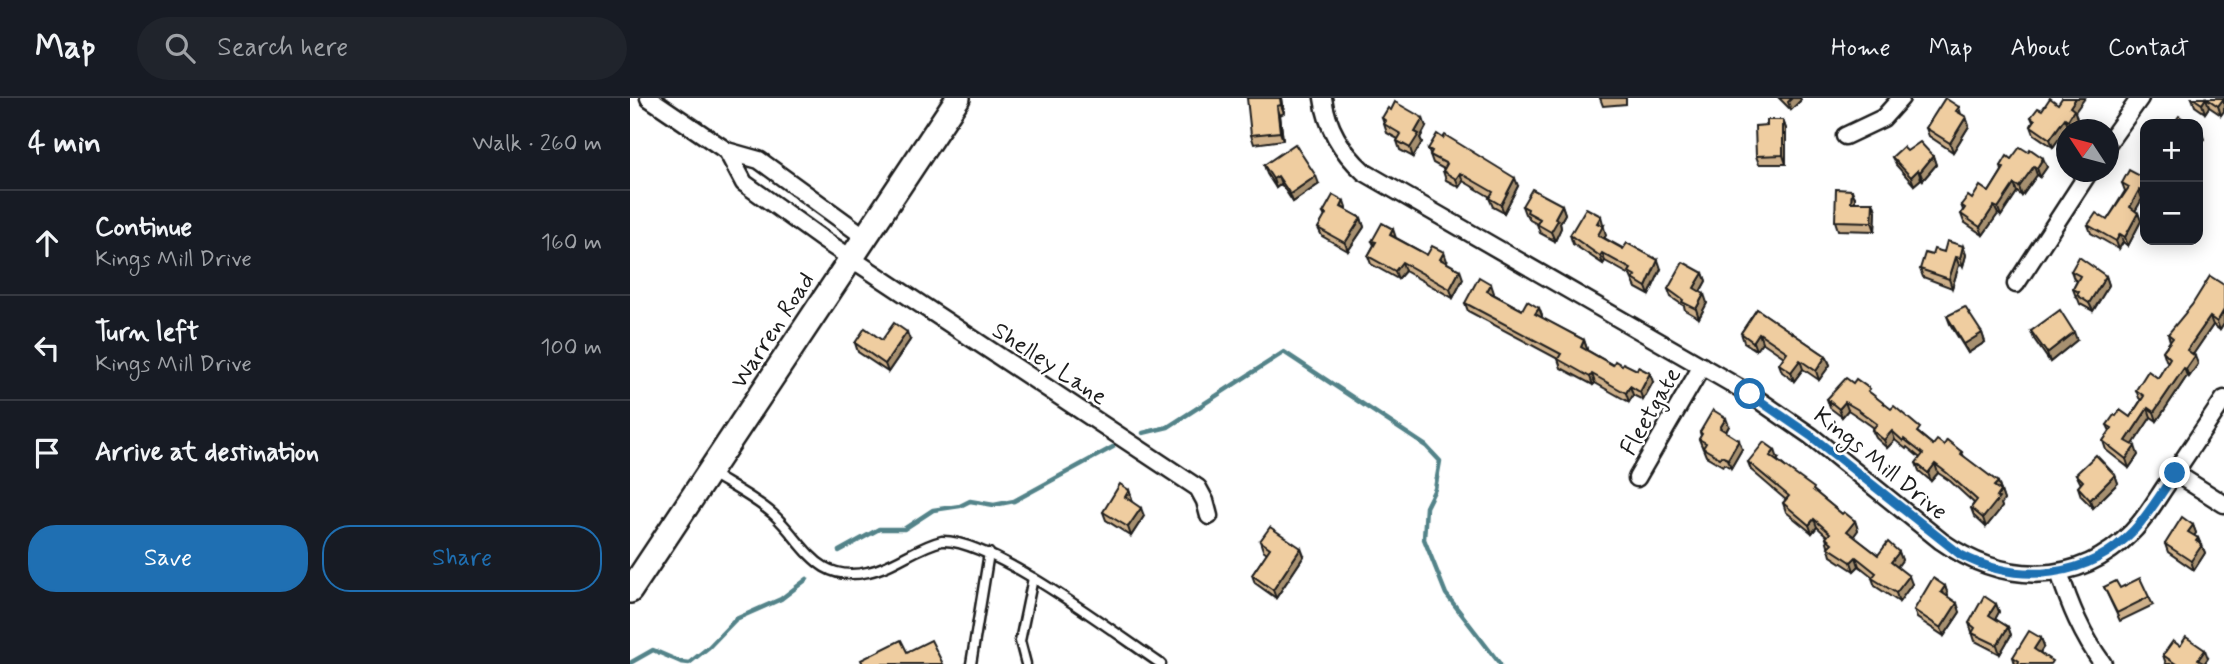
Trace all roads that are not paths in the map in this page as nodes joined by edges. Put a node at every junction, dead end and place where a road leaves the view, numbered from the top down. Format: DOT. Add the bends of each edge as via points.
graph roads {
  1 [pos="649,98"];
  2 [pos="958,98"];
  3 [pos="1323,98"];
  4 [pos="1901,98"];
  5 [pos="2140,98"];
  6 [pos="2119,128"];
  7 [pos="1845,136"];
  8 [pos="727,151"];
  9 [pos="2082,182"];
  10 [pos="865,237"];
  11 [pos="851,258"];
  12 [pos="2015,285"];
  13 [pos="1702,366"];
  14 [pos="2224,399"];
  15 [pos="710,472"];
  16 [pos="2175,473"];
  17 [pos="1637,478"];
  18 [pos="2224,504"];
  19 [pos="1209,516"];
  20 [pos="989,553"];
  21 [pos="2059,572"];
  22 [pos="1033,578"];
  23 [pos="631,586"];
  24 [pos="971,664"];
  25 [pos="1026,664"];
  26 [pos="1161,664"];
  27 [pos="2103,664"];
  1 -- 8 [label="street"];
  2 -- 10 [label="street, Warren Road"];
  3 -- 13 [label="street, Kings Mill Drive" via="1338,141 1364,173"];
  4 -- 7 [label="street" via="1883,118"];
  5 -- 6 [label="street"];
  8 -- 10 [label="street" via="759,160"];
  8 -- 11 [label="street, Shelley Lane" via="744,183"];
  9 -- 12 [label="street"];
  10 -- 11 [label="street, Warren Road"];
  11 -- 15 [label="street, Warren Road"];
  11 -- 19 [label="street, Shelley Lane" via="1198,488"];
  13 -- 17 [label="street, Fleetgate"];
  13 -- 21 [label="street, Kings Mill Drive" via="1792,422 1961,555 2011,572"];
  14 -- 16 [label="street, Kings Mill Drive"];
  15 -- 20 [label="lane" via="771,512 816,562 840,574 871,572 942,541"];
  15 -- 23 [label="street, Warren Road"];
  16 -- 18 [label="street"];
  16 -- 21 [label="street, Kings Mill Drive" via="2124,540 2093,560"];
  20 -- 22 [label="lane"];
  20 -- 24 [label="lane"];
  21 -- 27 [label="street" via="2073,615"];
  22 -- 25 [label="lane" via="1020,641"];
  22 -- 26 [label="lane"];
}
